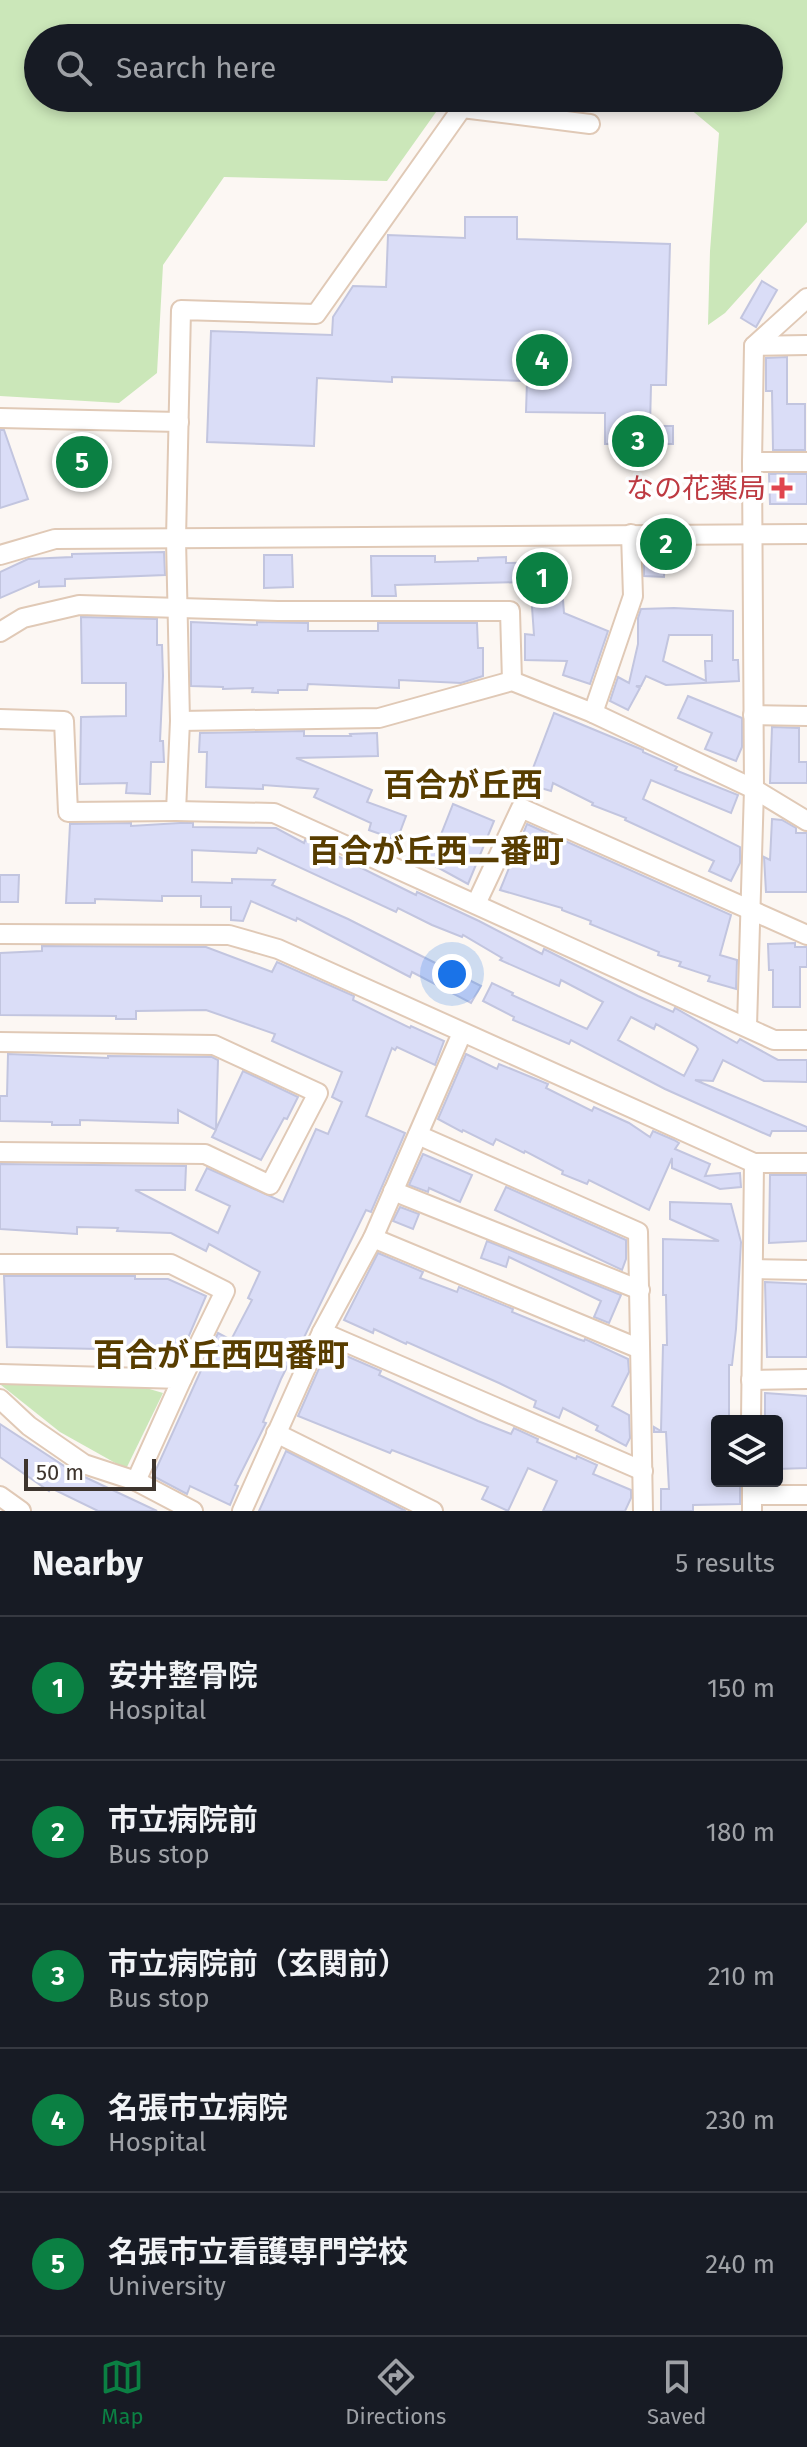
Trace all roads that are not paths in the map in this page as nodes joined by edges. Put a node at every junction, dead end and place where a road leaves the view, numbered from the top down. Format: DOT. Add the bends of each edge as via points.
graph roads {
  1 [pos="459,112"];
  2 [pos="494,112"];
  3 [pos="590,124"];
  4 [pos="807,298"];
  5 [pos="807,345"];
  6 [pos="754,346"];
  7 [pos="0,418"];
  8 [pos="179,422"];
  9 [pos="752,462"];
  10 [pos="807,462"];
  11 [pos="752,533"];
  12 [pos="631,534"];
  13 [pos="807,534"];
  14 [pos="176,539"];
  15 [pos="0,555"];
  16 [pos="178,607"];
  17 [pos="0,632"];
  18 [pos="512,681"];
  19 [pos="593,713"];
  20 [pos="753,715"];
  21 [pos="807,716"];
  22 [pos="0,719"];
  23 [pos="180,721"];
  24 [pos="754,789"];
  25 [pos="176,811"];
  26 [pos="807,821"];
  27 [pos="476,904"];
  28 [pos="751,909"];
  29 [pos="0,934"];
  30 [pos="807,935"];
  31 [pos="747,1026"];
  32 [pos="462,1033"];
  33 [pos="807,1040"];
  34 [pos="0,1042"];
  35 [pos="418,1135"];
  36 [pos="0,1152"];
  37 [pos="754,1163"];
  38 [pos="807,1163"];
  39 [pos="393,1191"];
  40 [pos="373,1238"];
  41 [pos="0,1264"];
  42 [pos="753,1269"];
  43 [pos="807,1270"];
  44 [pos="640,1290"];
  45 [pos="322,1332"];
  46 [pos="640,1349"];
  47 [pos="0,1374"];
  48 [pos="182,1379"];
  49 [pos="807,1379"];
  50 [pos="751,1380"];
  51 [pos="0,1399"];
  52 [pos="751,1415"];
  53 [pos="276,1433"];
  54 [pos="643,1471"];
  55 [pos="136,1481"];
  56 [pos="807,1495"];
  57 [pos="0,1496"];
  58 [pos="752,1496"];
  59 [pos="21,1511"];
  60 [pos="193,1511"];
  61 [pos="242,1511"];
  62 [pos="433,1511"];
  63 [pos="643,1511"];
  1 -- 8 [label="street" via="316,314 181,310"];
  2 -- 3 [label="street"];
  4 -- 6 [label="street"];
  5 -- 6 [label="street"];
  6 -- 9 [label="street"];
  7 -- 8 [label="street"];
  8 -- 14 [label="street"];
  9 -- 10 [label="street"];
  9 -- 11 [label="street"];
  11 -- 12 [label="street"];
  11 -- 13 [label="street"];
  11 -- 20 [label="street"];
  12 -- 14 [label="street"];
  12 -- 19 [label="street" via="633,596"];
  14 -- 15 [label="street" via="55,539"];
  14 -- 16 [label="street"];
  16 -- 17 [label="street" via="79,605 23,618"];
  16 -- 18 [label="street" via="510,611"];
  16 -- 23 [label="street"];
  18 -- 19 [label="street"];
  18 -- 23 [label="street" via="379,718"];
  19 -- 24 [label="street"];
  20 -- 21 [label="street"];
  20 -- 24 [label="street"];
  22 -- 25 [label="street" via="64,721 68,812"];
  23 -- 25 [label="street"];
  24 -- 26 [label="street"];
  24 -- 28 [label="street"];
  25 -- 27 [label="street" via="274,813"];
  27 -- 28 [label="street" via="521,808"];
  27 -- 31 [label="street"];
  28 -- 30 [label="street"];
  28 -- 31 [label="street"];
  29 -- 32 [label="street" via="229,935 278,949"];
  31 -- 33 [label="street" via="774,1040"];
  32 -- 35 [label="street"];
  32 -- 37 [label="street"];
  34 -- 36 [label="street" via="214,1045 318,1093 270,1185 205,1154"];
  35 -- 39 [label="street"];
  35 -- 44 [label="street" via="638,1232"];
  37 -- 38 [label="street"];
  37 -- 42 [label="street"];
  39 -- 40 [label="street"];
  39 -- 44 [label="street"];
  40 -- 45 [label="street"];
  40 -- 46 [label="street"];
  41 -- 48 [label="street" via="171,1264 225,1291"];
  42 -- 43 [label="street"];
  42 -- 50 [label="street"];
  44 -- 46 [label="street"];
  45 -- 53 [label="street"];
  45 -- 54 [label="street"];
  46 -- 54 [label="street"];
  47 -- 48 [label="street"];
  48 -- 55 [label="street"];
  49 -- 50 [label="street"];
  50 -- 52 [label="street"];
  51 -- 55 [label="street" via="84,1464"];
  53 -- 61 [label="street"];
  53 -- 62 [label="street"];
  54 -- 63 [label="street"];
  55 -- 60 [label="street"];
  56 -- 58 [label="street"];
  57 -- 59 [label="street"];
}
